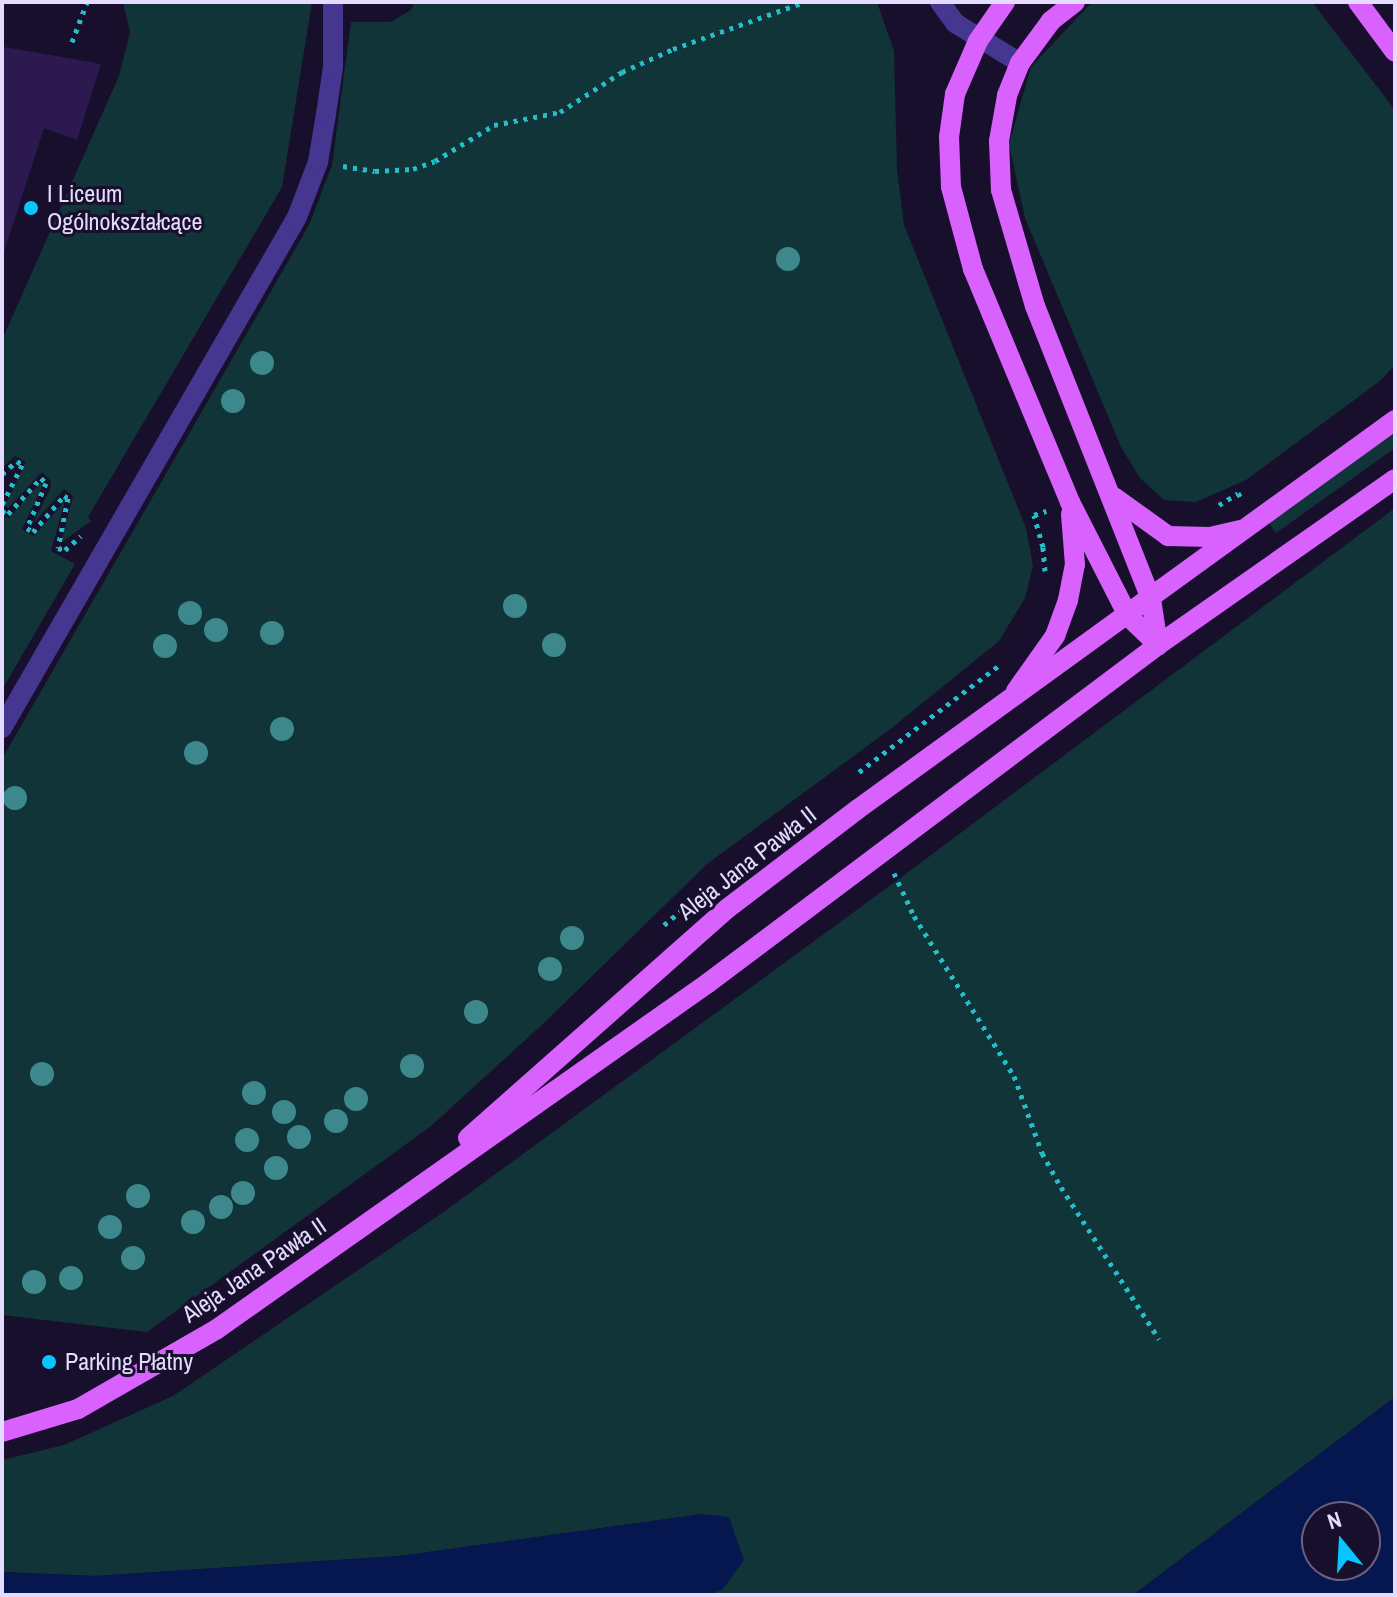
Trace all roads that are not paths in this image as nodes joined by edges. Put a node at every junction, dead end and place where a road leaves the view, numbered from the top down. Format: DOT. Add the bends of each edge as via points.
graph roads {
  1 [pos="333,2"];
  2 [pos="940,2"];
  3 [pos="1005,2"];
  4 [pos="1075,2"];
  5 [pos="1358,2"];
  6 [pos="978,41"];
  7 [pos="1395,52"];
  8 [pos="1020,63"];
  9 [pos="1395,420"];
  10 [pos="1395,479"];
  11 [pos="1113,496"];
  12 [pos="1070,502"];
  13 [pos="1248,528"];
  14 [pos="1151,599"];
  15 [pos="1128,616"];
  16 [pos="1158,645"];
  17 [pos="1010,701"];
  18 [pos="2,728"];
  19 [pos="399,1199"];
  20 [pos="2,1432"];
  1 -- 18 [label="street" via="333,67 318,162 297,217"];
  2 -- 6 [label="street"];
  3 -- 6 [label="main road"];
  4 -- 8 [label="main road" via="1051,21"];
  5 -- 7 [label="main road"];
  6 -- 8 [label="street"];
  6 -- 12 [label="main road" via="955,94 949,137 951,187 973,269"];
  8 -- 11 [label="main road" via="999,141 1007,218 1035,306"];
  9 -- 13 [label="main road, Aleja Jana Pawła II"];
  10 -- 16 [label="main road, Aleja Jana Pawła II"];
  11 -- 13 [label="main road" via="1168,536 1210,537"];
  11 -- 14 [label="main road"];
  12 -- 15 [label="main road"];
  12 -- 17 [label="main road" via="1075,565 1068,600 1055,636"];
  13 -- 14 [label="main road, Aleja Jana Pawła II"];
  14 -- 15 [label="main road, Aleja Jana Pawła II"];
  14 -- 16 [label="main road"];
  15 -- 16 [label="main road"];
  15 -- 17 [label="main road, Aleja Jana Pawła II"];
  16 -- 19 [label="main road, Aleja Jana Pawła II" via="708,983"];
  17 -- 19 [label="main road, Aleja Jana Pawła II" via="728,908"];
  19 -- 20 [label="main road, Aleja Jana Pawła II" via="217,1329 142,1374 78,1409"];
}
